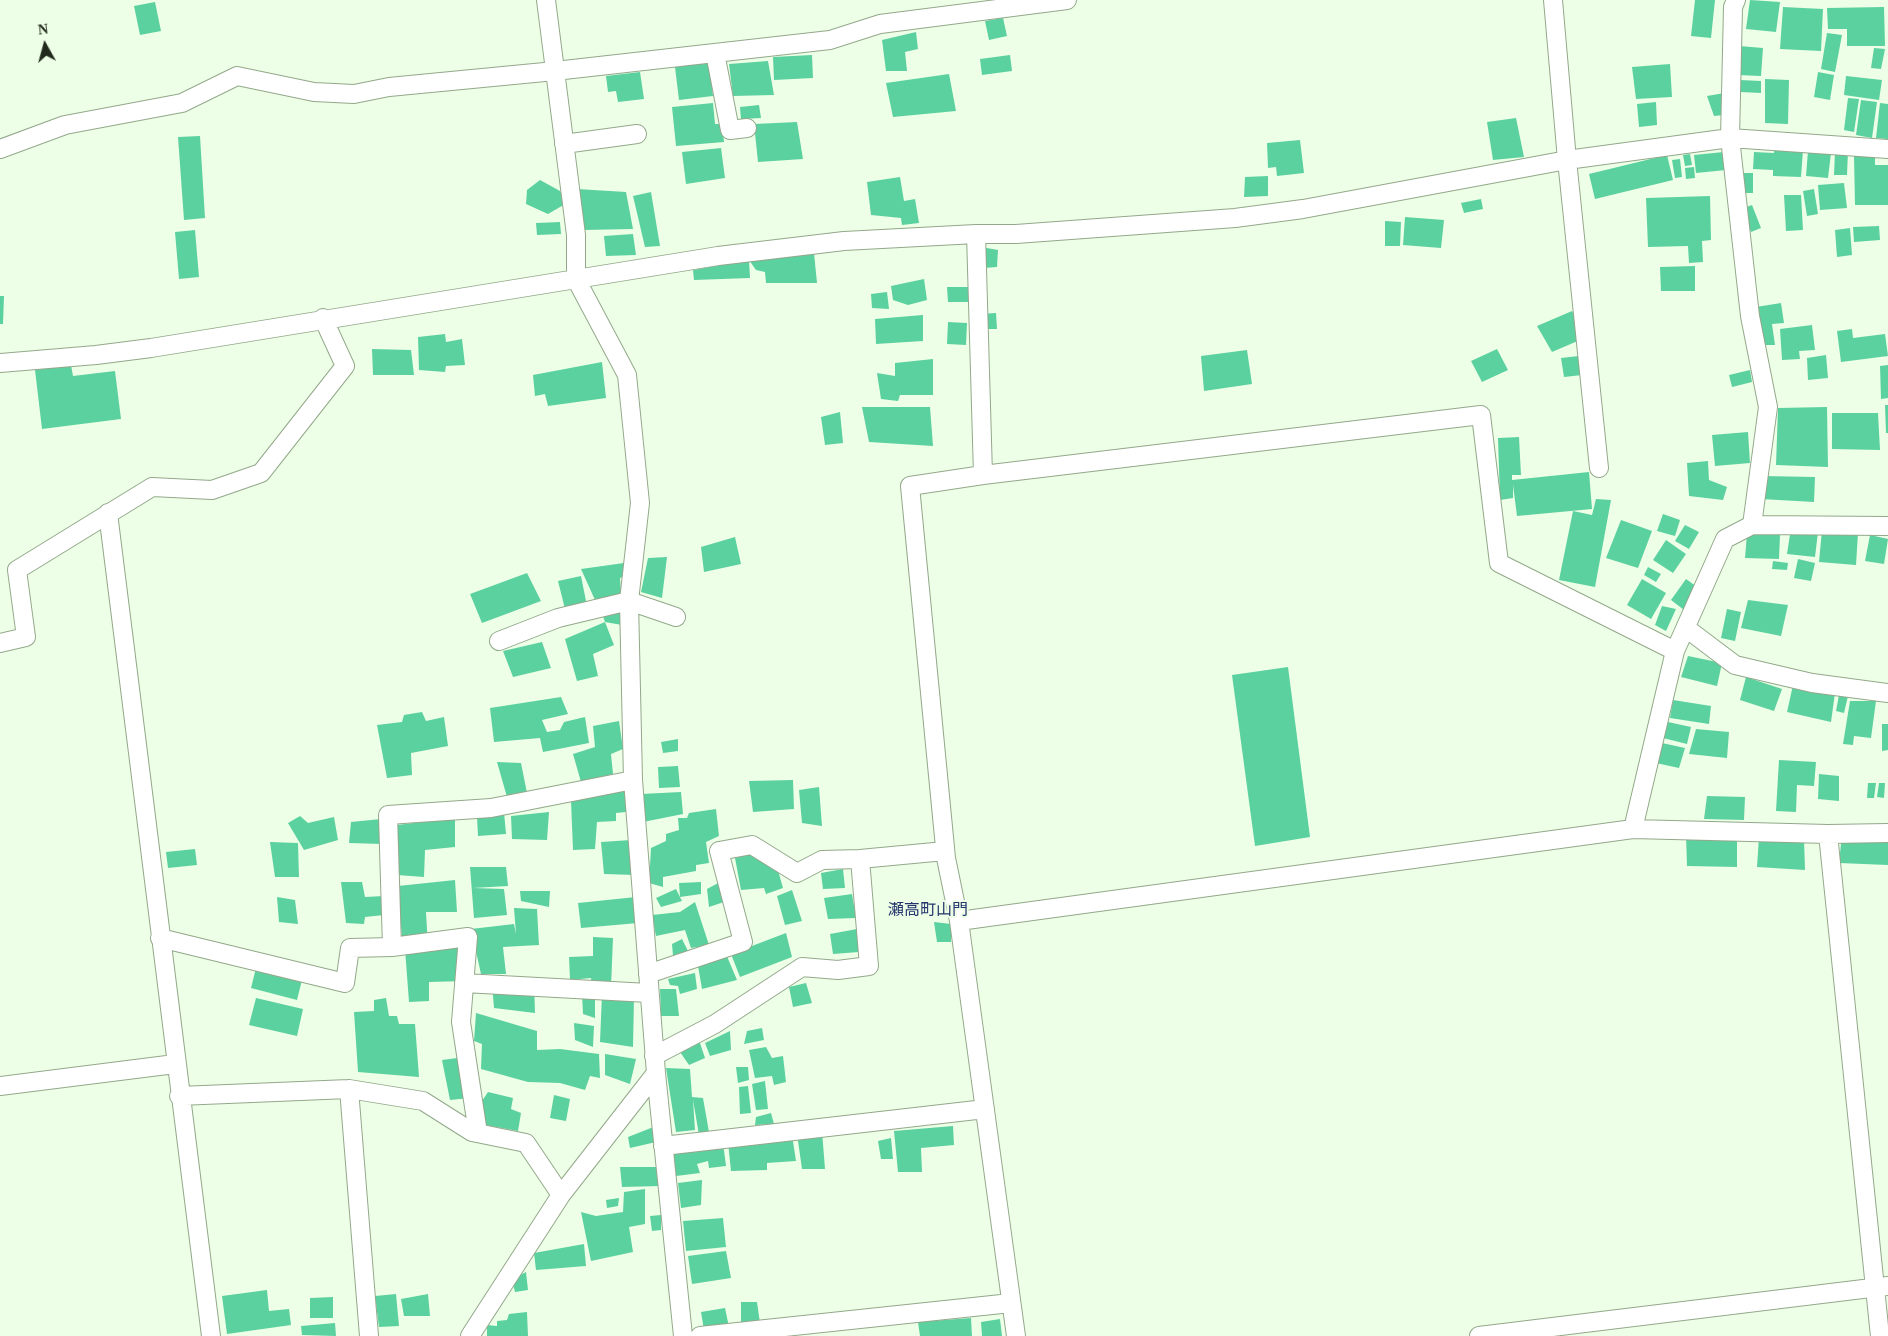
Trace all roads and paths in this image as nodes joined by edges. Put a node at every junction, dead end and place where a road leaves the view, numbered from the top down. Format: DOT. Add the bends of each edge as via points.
graph roads {
  1 [pos="546,0"];
  2 [pos="1067,0"];
  3 [pos="1553,0"];
  4 [pos="1736,0"];
  5 [pos="715,53"];
  6 [pos="555,71"];
  7 [pos="746,128"];
  8 [pos="638,134"];
  9 [pos="1730,138"];
  10 [pos="564,144"];
  11 [pos="0,149"];
  12 [pos="1888,149"];
  13 [pos="1567,160"];
  14 [pos="976,234"];
  15 [pos="576,279"];
  16 [pos="323,318"];
  17 [pos="0,363"];
  18 [pos="1599,468"];
  19 [pos="984,475"];
  20 [pos="108,513"];
  21 [pos="1752,524"];
  22 [pos="1888,526"];
  23 [pos="629,601"];
  24 [pos="676,617"];
  25 [pos="1686,628"];
  26 [pos="500,641"];
  27 [pos="0,643"];
  28 [pos="1676,651"];
  29 [pos="1888,693"];
  30 [pos="633,780"];
  31 [pos="1632,829"];
  32 [pos="1888,833"];
  33 [pos="1828,834"];
  34 [pos="945,851"];
  35 [pos="860,859"];
  36 [pos="959,921"];
  37 [pos="160,938"];
  38 [pos="392,947"];
  39 [pos="648,974"];
  40 [pos="464,983"];
  41 [pos="650,993"];
  42 [pos="175,1064"];
  43 [pos="655,1064"];
  44 [pos="0,1086"];
  45 [pos="349,1089"];
  46 [pos="179,1096"];
  47 [pos="985,1109"];
  48 [pos="478,1134"];
  49 [pos="663,1146"];
  50 [pos="561,1195"];
  51 [pos="1881,1287"];
  52 [pos="1011,1303"];
  53 [pos="211,1336"];
  54 [pos="369,1336"];
  55 [pos="470,1336"];
  56 [pos="682,1336"];
  57 [pos="700,1336"];
  58 [pos="1016,1336"];
  59 [pos="1478,1336"];
  60 [pos="1880,1336"];
  1 -- 6 [label="street"];
  2 -- 5 [label="street" via="880,24 830,40"];
  3 -- 13 [label="street"];
  4 -- 9 [label="street" via="1733,7"];
  5 -- 6 [label="street"];
  5 -- 7 [label="street" via="730,130"];
  6 -- 10 [label="street"];
  6 -- 11 [label="street" via="389,87 354,94 314,92 236,76 182,103 65,125"];
  8 -- 10 [label="street"];
  9 -- 12 [label="street"];
  9 -- 13 [label="street"];
  9 -- 21 [label="street" via="1750,316 1768,407"];
  10 -- 15 [label="street" via="576,235"];
  13 -- 14 [label="street" via="1342,202 1235,218"];
  13 -- 18 [label="street"];
  14 -- 15 [label="street" via="844,241 718,256"];
  14 -- 19 [label="street"];
  15 -- 16 [label="street"];
  15 -- 23 [label="street" via="627,375 640,503"];
  16 -- 17 [label="street" via="152,348"];
  16 -- 20 [label="street" via="345,366 261,473 212,490 152,488"];
  19 -- 28 [label="street" via="1481,414 1499,563"];
  19 -- 34 [label="street" via="910,486"];
  20 -- 27 [label="street" via="18,570 26,637"];
  20 -- 37 [label="street"];
  21 -- 22 [label="street"];
  21 -- 25 [label="street" via="1725,539"];
  23 -- 24 [label="street"];
  23 -- 26 [label="street" via="558,618"];
  23 -- 30 [label="street"];
  25 -- 28 [label="street"];
  25 -- 29 [label="street" via="1735,665 1812,683"];
  28 -- 31 [label="street"];
  30 -- 38 [label="street" via="491,808 388,815"];
  30 -- 39 [label="street"];
  31 -- 33 [label="street"];
  31 -- 36 [label="street"];
  32 -- 33 [label="street"];
  33 -- 51 [label="street"];
  34 -- 35 [label="street"];
  34 -- 36 [label="street"];
  35 -- 39 [label="street" via="822,860 797,873 752,845 718,851 743,942"];
  35 -- 43 [label="street" via="869,966 838,970 802,967"];
  36 -- 47 [label="street"];
  37 -- 38 [label="street" via="344,982 350,948"];
  37 -- 42 [label="street"];
  38 -- 40 [label="street" via="468,937"];
  39 -- 41 [label="street"];
  40 -- 41 [label="street"];
  40 -- 48 [label="street" via="461,1022"];
  41 -- 43 [label="street"];
  42 -- 44 [label="street"];
  42 -- 46 [label="street"];
  43 -- 49 [label="street"];
  43 -- 50 [label="street"];
  45 -- 46 [label="street"];
  45 -- 48 [label="street" via="423,1101"];
  45 -- 54 [label="street"];
  46 -- 53 [label="street"];
  47 -- 49 [label="street"];
  47 -- 52 [label="street"];
  48 -- 50 [label="street" via="526,1143"];
  49 -- 56 [label="street"];
  50 -- 55 [label="street"];
  51 -- 59 [label="street"];
  51 -- 60 [label="street"];
  52 -- 57 [label="street"];
  52 -- 58 [label="street"];
}
